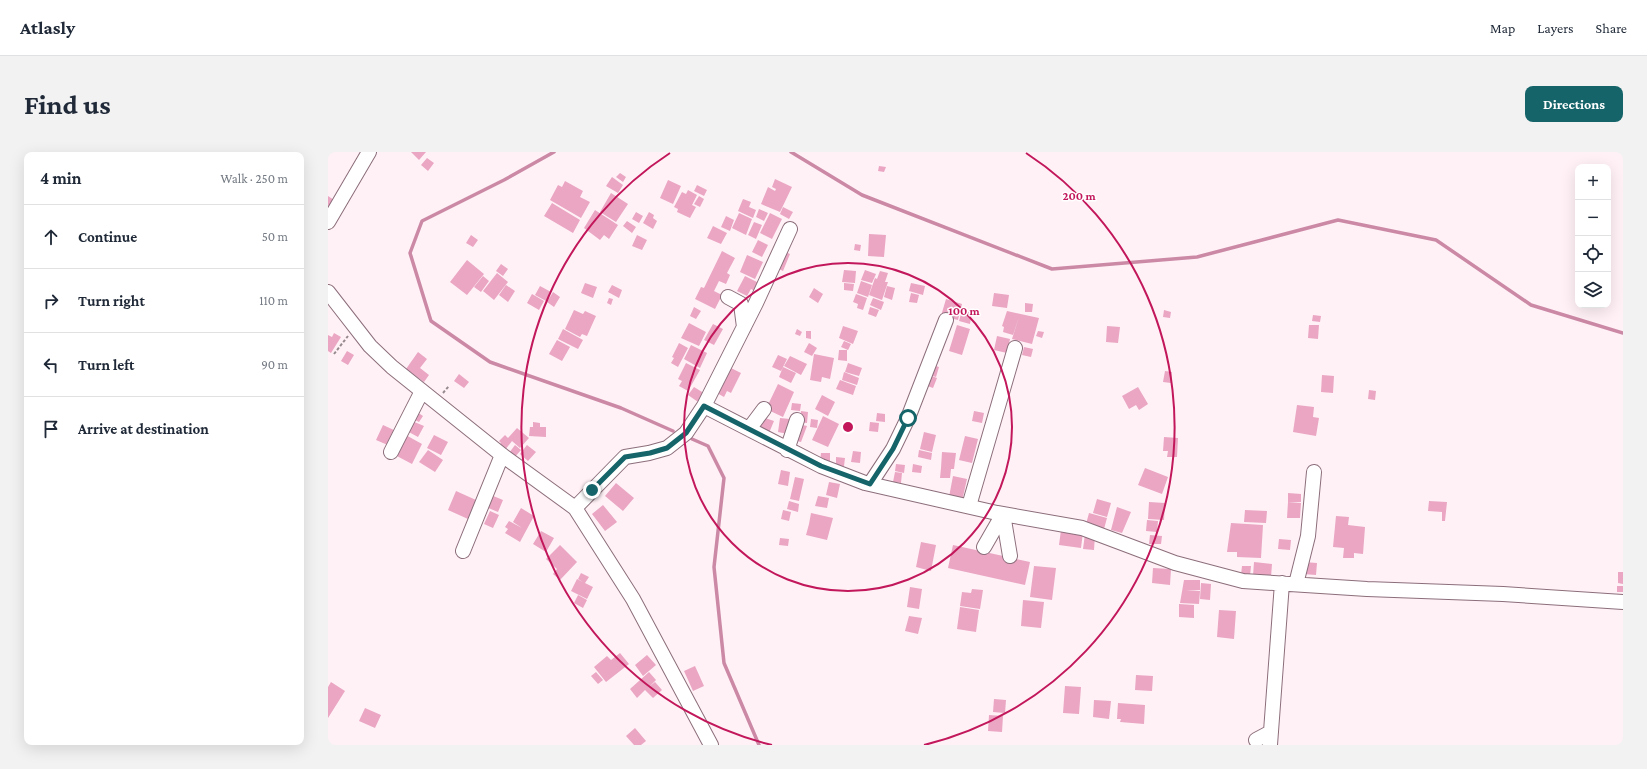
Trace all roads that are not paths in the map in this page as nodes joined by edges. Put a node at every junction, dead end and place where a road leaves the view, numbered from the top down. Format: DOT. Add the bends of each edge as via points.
graph roads {
  1 [pos="369,152"];
  2 [pos="328,222"];
  3 [pos="790,228"];
  4 [pos="328,292"];
  5 [pos="728,297"];
  6 [pos="946,320"];
  7 [pos="744,328"];
  8 [pos="1016,348"];
  9 [pos="422,391"];
  10 [pos="764,409"];
  11 [pos="701,410"];
  12 [pos="797,420"];
  13 [pos="749,429"];
  14 [pos="787,450"];
  15 [pos="391,452"];
  16 [pos="502,455"];
  17 [pos="1314,472"];
  18 [pos="870,484"];
  19 [pos="969,506"];
  20 [pos="575,508"];
  21 [pos="1003,514"];
  22 [pos="984,547"];
  23 [pos="462,551"];
  24 [pos="1010,556"];
  25 [pos="1289,584"];
  26 [pos="1623,602"];
  27 [pos="1271,738"];
  28 [pos="1256,740"];
  29 [pos="711,745"];
  1 -- 2 [label="street"];
  3 -- 7 [label="street"];
  4 -- 9 [label="street" via="370,346"];
  5 -- 7 [label="street" via="740,304"];
  6 -- 18 [label="street" via="908,418 893,449"];
  7 -- 11 [label="street"];
  8 -- 19 [label="street"];
  9 -- 15 [label="street"];
  9 -- 16 [label="street"];
  10 -- 13 [label="street"];
  11 -- 13 [label="street"];
  11 -- 20 [label="street" via="686,433 667,448 625,457"];
  12 -- 14 [label="street"];
  13 -- 14 [label="street"];
  14 -- 18 [label="street"];
  16 -- 20 [label="street"];
  16 -- 23 [label="street"];
  17 -- 25 [label="street" via="1308,536"];
  18 -- 19 [label="street"];
  19 -- 21 [label="street"];
  20 -- 29 [label="street" via="633,599"];
  21 -- 22 [label="street"];
  21 -- 24 [label="street"];
  21 -- 25 [label="street" via="1082,528 1175,562 1243,580"];
  25 -- 26 [label="street"];
  25 -- 27 [label="street"];
  27 -- 28 [label="street"];
}
